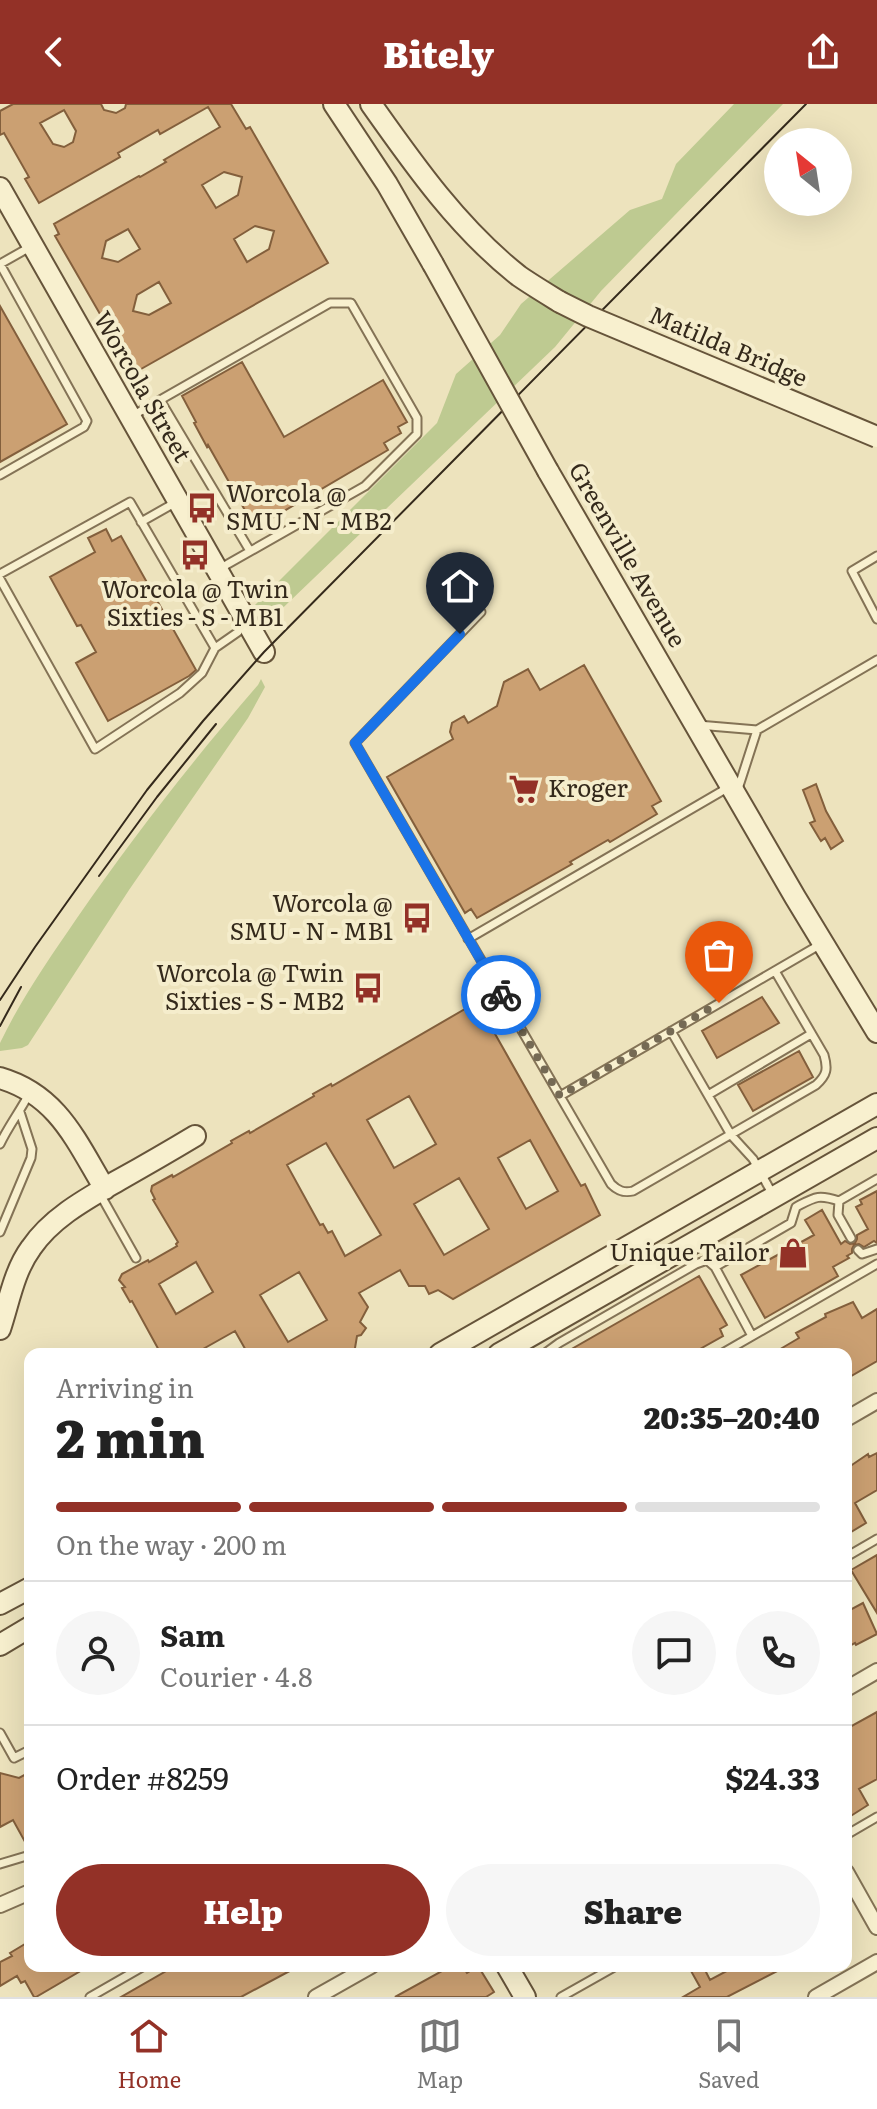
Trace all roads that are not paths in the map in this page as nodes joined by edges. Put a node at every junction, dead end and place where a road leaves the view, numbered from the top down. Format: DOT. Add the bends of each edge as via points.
graph roads {
  1 [pos="334,104"];
  2 [pos="371,104"];
  3 [pos="0,188"];
  4 [pos="5,210"];
  5 [pos="32,245"];
  6 [pos="160,400"];
  7 [pos="130,417"];
  8 [pos="877,437"];
  9 [pos="0,475"];
  10 [pos="178,501"];
  11 [pos="141,522"];
  12 [pos="250,551"];
  13 [pos="877,556"];
  14 [pos="217,570"];
  15 [pos="0,577"];
  16 [pos="481,612"];
  17 [pos="245,618"];
  18 [pos="877,619"];
  19 [pos="215,648"];
  20 [pos="264,652"];
  21 [pos="877,660"];
  22 [pos="696,725"];
  23 [pos="757,730"];
  24 [pos="734,791"];
  25 [pos="468,939"];
  26 [pos="823,943"];
  27 [pos="775,971"];
  28 [pos="671,1031"];
  29 [pos="877,1032"];
  30 [pos="811,1034"];
  31 [pos="4,1079"];
  32 [pos="31,1090"];
  33 [pos="708,1095"];
  34 [pos="560,1096"];
  35 [pos="877,1104"];
  36 [pos="20,1112"];
  37 [pos="731,1135"];
  38 [pos="195,1136"];
  39 [pos="877,1138"];
  40 [pos="0,1144"];
  41 [pos="760,1170"];
  42 [pos="877,1179"];
  43 [pos="102,1190"];
  44 [pos="786,1198"];
  45 [pos="839,1201"];
  46 [pos="0,1232"];
  47 [pos="851,1238"];
  48 [pos="877,1249"];
  49 [pos="858,1250"];
  50 [pos="702,1251"];
  51 [pos="136,1258"];
  52 [pos="596,1264"];
  53 [pos="877,1264"];
  54 [pos="715,1267"];
  55 [pos="618,1298"];
  56 [pos="571,1324"];
  57 [pos="0,1329"];
  58 [pos="535,1334"];
  59 [pos="752,1336"];
  60 [pos="450,1348"];
  61 [pos="510,1348"];
  62 [pos="542,1348"];
  63 [pos="550,1348"];
  64 [pos="731,1348"];
  65 [pos="877,1401"];
  66 [pos="852,1416"];
  67 [pos="877,1539"];
  68 [pos="852,1554"];
  69 [pos="24,1631"];
  70 [pos="0,1645"];
  71 [pos="877,1671"];
  72 [pos="852,1686"];
  73 [pos="0,1733"];
  74 [pos="24,1753"];
  75 [pos="877,1817"];
  76 [pos="852,1832"];
  77 [pos="24,1857"];
  78 [pos="0,1864"];
  79 [pos="852,1883"];
  80 [pos="24,1895"];
  81 [pos="0,1905"];
  82 [pos="877,1927"];
  83 [pos="877,1962"];
  84 [pos="134,1972"];
  85 [pos="360,1972"];
  86 [pos="510,1972"];
  87 [pos="605,1972"];
  88 [pos="90,1997"];
  89 [pos="316,1997"];
  90 [pos="525,1997"];
  91 [pos="561,1997"];
  92 [pos="816,1997"];
  1 -- 22 [label="main road, Greenville Avenue, bridge" via="387,184"];
  2 -- 8 [label="main road, Matilda Bridge, bridge" via="480,242 560,302"];
  3 -- 4 [label="main road, Worcola Street"];
  4 -- 5 [label="main road, Worcola Street"];
  5 -- 7 [label="main road, Worcola Street"];
  5 -- 9 [label="lane" via="0,264 87,421"];
  6 -- 7 [label="lane"];
  6 -- 12 [label="lane"];
  6 -- 12 [label="lane" via="330,303 351,303 417,418 417,434 365,486"];
  7 -- 10 [label="main road, Worcola Street"];
  10 -- 11 [label="lane"];
  10 -- 14 [label="main road, Worcola Street"];
  11 -- 15 [label="lane" via="130,502"];
  11 -- 19 [label="lane"];
  12 -- 14 [label="lane"];
  13 -- 18 [label="lane" via="852,571"];
  14 -- 17 [label="main road, Worcola Street"];
  15 -- 19 [label="lane" via="95,749 180,693 202,673"];
  16 -- 25 [label="lane" via="355,743"];
  17 -- 19 [label="lane" via="238,632"];
  17 -- 20 [label="main road, Worcola Street"];
  21 -- 23 [label="lane"];
  22 -- 23 [label="lane"];
  22 -- 24 [label="main road, Greenville Avenue"];
  23 -- 24 [label="lane"];
  24 -- 25 [label="lane"];
  24 -- 26 [label="main road, Greenville Avenue"];
  25 -- 34 [label="lane"];
  26 -- 27 [label="lane"];
  26 -- 29 [label="main road, Greenville Avenue"];
  27 -- 28 [label="lane"];
  27 -- 30 [label="lane"];
  28 -- 33 [label="lane"];
  28 -- 34 [label="lane"];
  30 -- 33 [label="lane"];
  30 -- 37 [label="lane" via="827,1066 825,1077"];
  31 -- 32 [label="main road"];
  32 -- 36 [label="lane"];
  32 -- 43 [label="main road" via="70,1131"];
  33 -- 37 [label="lane"];
  34 -- 37 [label="lane" via="611,1184 625,1193"];
  35 -- 41 [label="main road"];
  36 -- 40 [label="lane"];
  36 -- 46 [label="lane" via="31,1158"];
  37 -- 41 [label="lane"];
  38 -- 43 [label="main road"];
  39 -- 44 [label="main road"];
  41 -- 44 [label="lane"];
  41 -- 52 [label="main road"];
  42 -- 45 [label="lane"];
  43 -- 51 [label="lane"];
  43 -- 57 [label="main road" via="63,1215 31,1248 19,1268"];
  44 -- 45 [label="lane" via="824,1195"];
  44 -- 50 [label="main road"];
  44 -- 54 [label="lane" via="791,1223"];
  45 -- 47 [label="lane" via="838,1215"];
  48 -- 49 [label="lane" via="862,1254"];
  50 -- 54 [label="lane"];
  50 -- 55 [label="main road"];
  52 -- 55 [label="main road"];
  52 -- 60 [label="main road"];
  53 -- 59 [label="lane"];
  54 -- 59 [label="lane"];
  55 -- 56 [label="main road"];
  56 -- 58 [label="main road"];
  56 -- 63 [label="lane"];
  58 -- 61 [label="main road"];
  58 -- 62 [label="lane"];
  59 -- 64 [label="lane"];
  65 -- 66 [label="street"];
  67 -- 68 [label="lane"];
  69 -- 70 [label="main road"];
  71 -- 72 [label="street"];
  73 -- 74 [label="lane" via="14,1758"];
  75 -- 76 [label="lane"];
  77 -- 78 [label="lane"];
  79 -- 82 [label="street"];
  80 -- 81 [label="street"];
  83 -- 92 [label="street"];
  84 -- 88 [label="lane"];
  85 -- 89 [label="street"];
  86 -- 90 [label="main road"];
  87 -- 91 [label="lane"];
}
